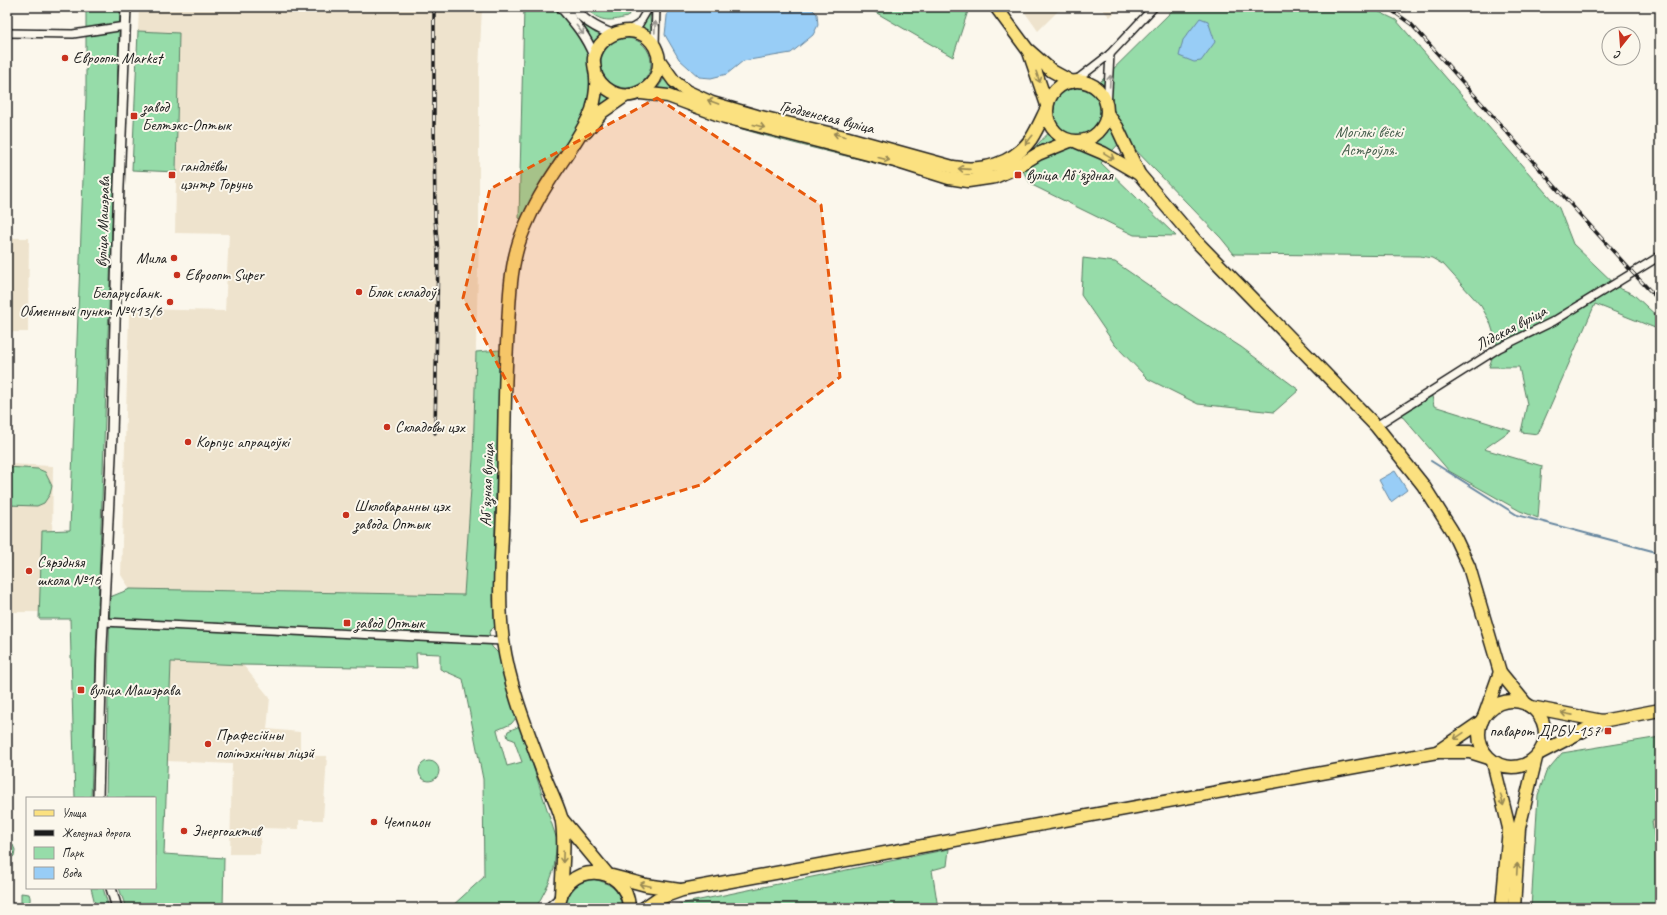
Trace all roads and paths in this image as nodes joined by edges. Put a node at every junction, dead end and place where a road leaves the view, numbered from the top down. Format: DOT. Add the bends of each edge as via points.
graph roads {
  1 [pos="126,7"];
  2 [pos="561,7"];
  3 [pos="572,7"];
  4 [pos="649,7"];
  5 [pos="656,7"];
  6 [pos="996,7"];
  7 [pos="1154,7"];
  8 [pos="125,26"];
  9 [pos="627,31"];
  10 [pos="7,33"];
  11 [pos="612,34"];
  12 [pos="654,47"];
  13 [pos="1027,50"];
  14 [pos="1110,54"];
  15 [pos="594,56"];
  16 [pos="659,60"];
  17 [pos="596,76"];
  18 [pos="1074,81"];
  19 [pos="641,92"];
  20 [pos="625,96"];
  21 [pos="1047,107"];
  22 [pos="1107,110"];
  23 [pos="1074,141"];
  24 [pos="566,156"];
  25 [pos="1138,174"];
  26 [pos="1660,256"];
  27 [pos="1376,426"];
  28 [pos="103,622"];
  29 [pos="503,641"];
  30 [pos="1500,672"];
  31 [pos="1528,705"];
  32 [pos="1660,710"];
  33 [pos="1483,718"];
  34 [pos="1602,721"];
  35 [pos="1437,752"];
  36 [pos="1538,756"];
  37 [pos="1491,760"];
  38 [pos="98,797"];
  39 [pos="561,818"];
  40 [pos="609,876"];
  41 [pos="111,889"];
  42 [pos="682,890"];
  43 [pos="559,902"];
  44 [pos="117,908"];
  45 [pos="549,908"];
  46 [pos="629,908"];
  47 [pos="644,908"];
  48 [pos="1502,908"];
  49 [pos="1514,908"];
  1 -- 8 [label="street, вуліца Машэрава"];
  2 -- 15 [label="street, Абʼязная вуліца, one-way" via="588,41"];
  3 -- 11 [label="street" via="583,20"];
  4 -- 9 [label="street" via="639,24"];
  12 -- 5 [label="street, one-way"];
  6 -- 13 [label="main road"];
  7 -- 14 [label="street"];
  8 -- 10 [label="street" via="73,34"];
  8 -- 28 [label="street, вуліца Машэрава" via="112,435"];
  9 -- 11 [label="main road"];
  9 -- 12 [label="main road" via="648,38"];
  11 -- 15 [label="main road" via="601,43"];
  12 -- 16 [label="main road"];
  13 -- 18 [label="main road" via="1052,71"];
  13 -- 21 [label="main road, one-way" via="1040,80"];
  14 -- 18 [label="street"];
  22 -- 14 [label="street, one-way"];
  15 -- 17 [label="main road, Абʼязная вуліца"];
  16 -- 19 [label="main road" via="657,73 651,85"];
  21 -- 16 [label="main road, Гродзенская вуліца, one-way" via="1030,140 1011,158 988,167 966,170 720,105 686,91 674,82"];
  17 -- 20 [label="main road" via="608,90"];
  17 -- 24 [label="main road, Абʼязная вуліца" via="596,96 591,112"];
  18 -- 21 [label="main road" via="1056,90"];
  18 -- 22 [label="main road" via="1096,88 1104,97"];
  19 -- 20 [label="main road, Абʼязная вуліца"];
  19 -- 23 [label="main road, Гродзенская вуліца, one-way" via="668,96 725,117 968,181 995,177 1038,154"];
  20 -- 24 [label="main road, Абʼязная вуліца" via="602,112"];
  21 -- 23 [label="main road" via="1052,129"];
  22 -- 23 [label="main road" via="1104,124 1098,134 1088,140"];
  22 -- 25 [label="main road"];
  23 -- 25 [label="main road, one-way" via="1103,153"];
  24 -- 29 [label="main road, Абʼязная вуліца" via="542,193 517,247 513,267 507,344 501,583"];
  25 -- 27 [label="main road" via="1195,240"];
  26 -- 27 [label="street, Лідская вуліца" via="1554,321 1499,348"];
  27 -- 30 [label="main road" via="1423,485 1452,531 1469,567"];
  28 -- 29 [label="street"];
  28 -- 38 [label="street, вуліца Машэрава"];
  29 -- 39 [label="main road, Абʼязная вуліца" via="511,678"];
  30 -- 31 [label="main road"];
  30 -- 33 [label="main road"];
  31 -- 33 [label="main road" via="1515,701 1503,702 1492,707"];
  34 -- 31 [label="main road, one-way"];
  31 -- 36 [label="main road" via="1542,720 1545,731 1544,743"];
  32 -- 34 [label="main road"];
  33 -- 35 [label="main road, one-way"];
  33 -- 37 [label="main road" via="1479,738 1482,749"];
  34 -- 36 [label="main road"];
  35 -- 37 [label="main road" via="1470,752"];
  35 -- 42 [label="main road"];
  36 -- 37 [label="main road" via="1515,768 1504,767"];
  49 -- 36 [label="main road, one-way" via="1519,828"];
  37 -- 48 [label="main road, one-way" via="1509,828"];
  39 -- 40 [label="main road, Абʼязная вуліца"];
  39 -- 43 [label="main road, Абʼязная вуліца, one-way" via="563,854"];
  42 -- 40 [label="main road, one-way"];
  40 -- 43 [label="main road" via="592,872 583,874 568,883"];
  40 -- 46 [label="main road, Абʼязная вуліца" via="625,890"];
  41 -- 44 [label="street"];
  42 -- 47 [label="main road" via="657,899"];
  43 -- 45 [label="street"];
}
